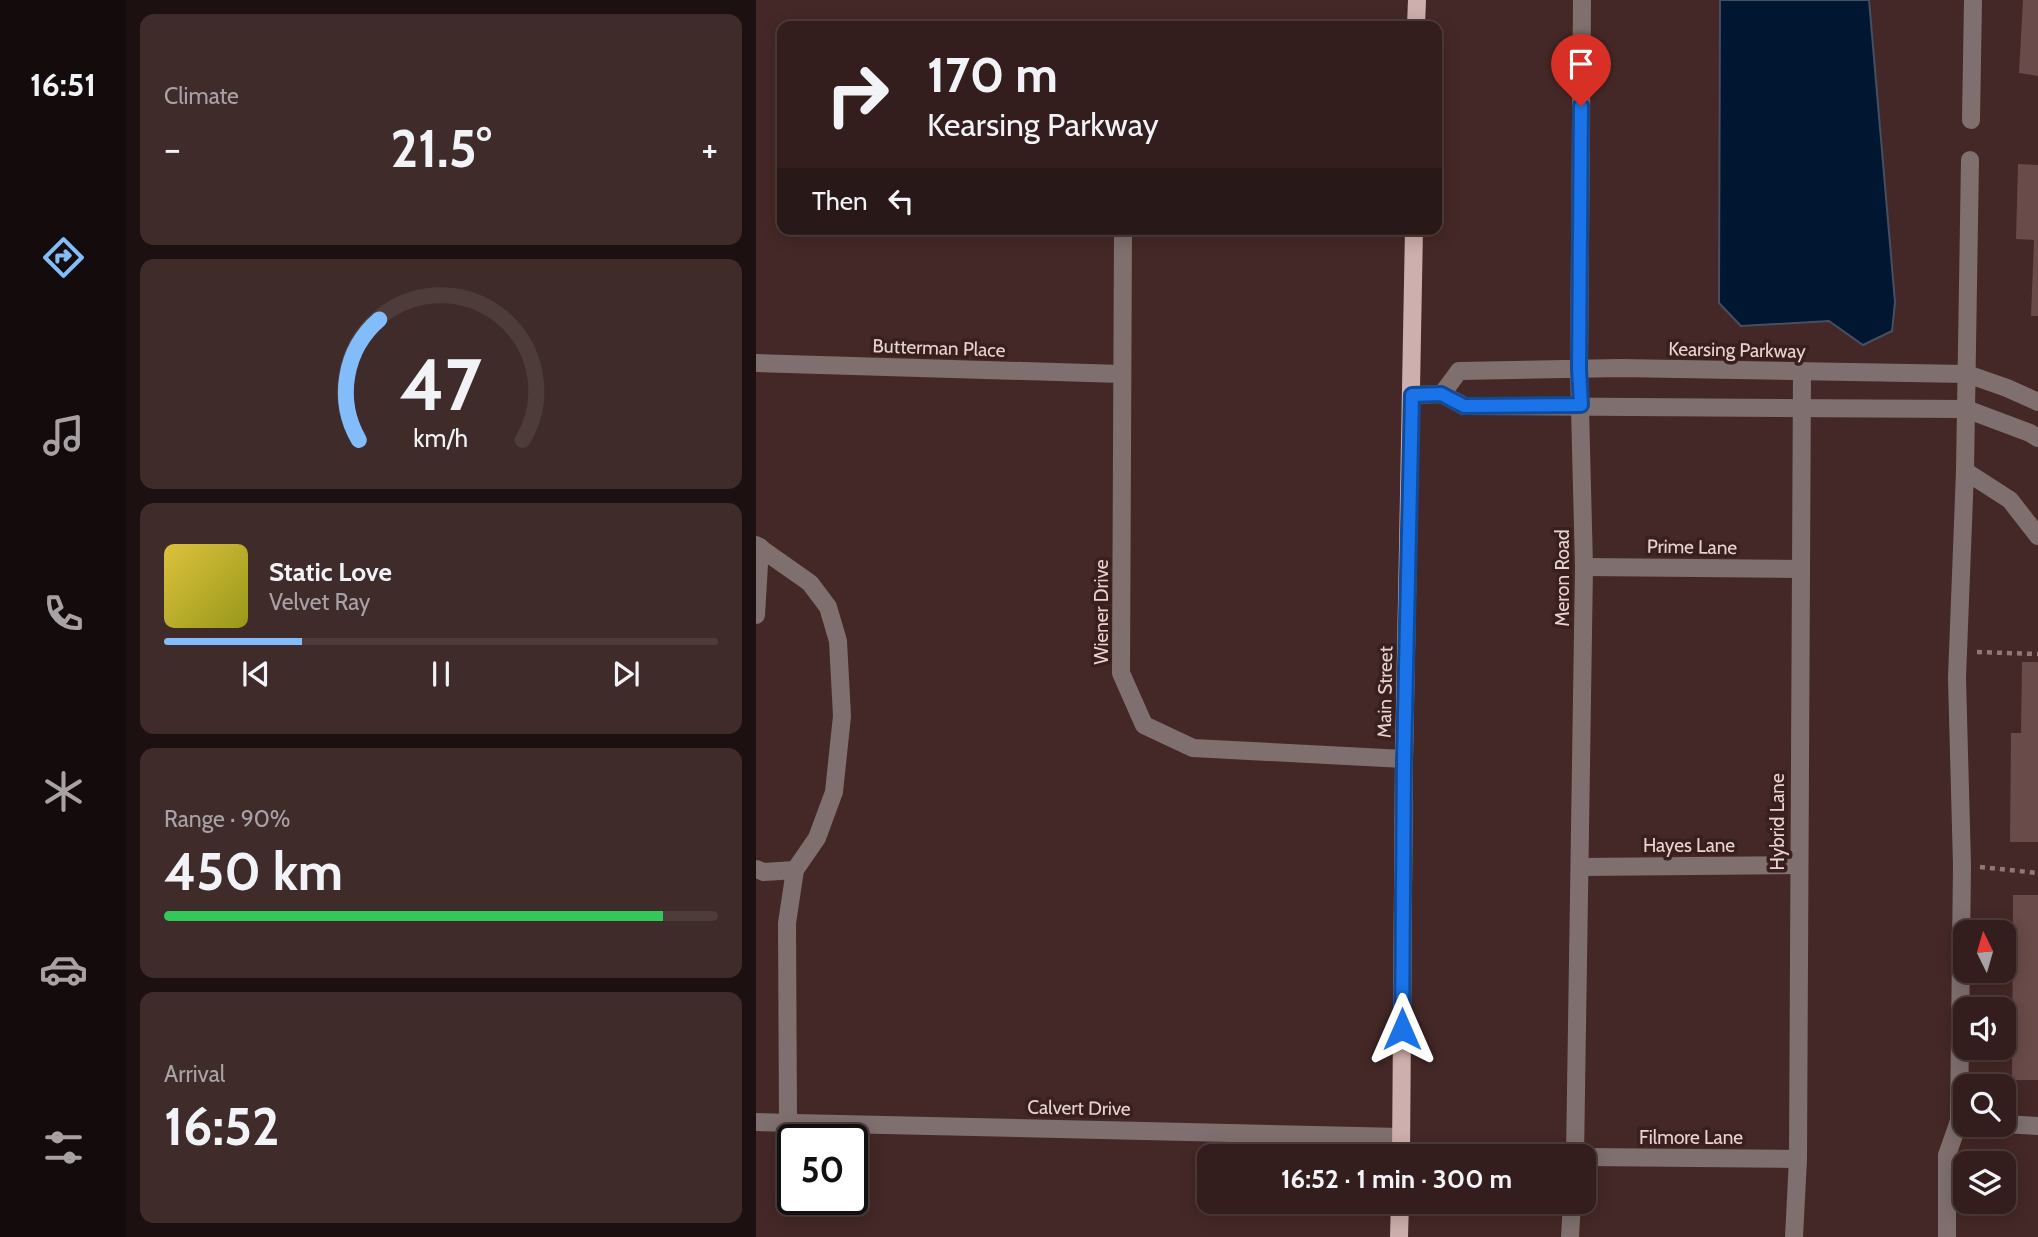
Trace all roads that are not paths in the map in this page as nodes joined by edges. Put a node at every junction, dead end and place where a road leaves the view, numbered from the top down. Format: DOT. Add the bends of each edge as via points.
graph roads {
  1 [pos="1417,0"];
  2 [pos="1582,0"];
  3 [pos="1973,0"];
  4 [pos="1416,21"];
  5 [pos="1971,120"];
  6 [pos="1970,160"];
  7 [pos="1123,235"];
  8 [pos="1414,235"];
  9 [pos="756,363"];
  10 [pos="1579,369"];
  11 [pos="1802,372"];
  12 [pos="1121,374"];
  13 [pos="1967,374"];
  14 [pos="1441,394"];
  15 [pos="1412,395"];
  16 [pos="2038,401"];
  17 [pos="1581,405"];
  18 [pos="1802,407"];
  19 [pos="1966,409"];
  20 [pos="2038,438"];
  21 [pos="1965,471"];
  22 [pos="2038,536"];
  23 [pos="757,548"];
  24 [pos="1584,567"];
  25 [pos="1799,569"];
  26 [pos="756,615"];
  27 [pos="1404,759"];
  28 [pos="1798,865"];
  29 [pos="1580,867"];
  30 [pos="756,869"];
  31 [pos="795,870"];
  32 [pos="1962,1074"];
  33 [pos="756,1122"];
  34 [pos="788,1123"];
  35 [pos="2016,1125"];
  36 [pos="2038,1126"];
  37 [pos="1401,1137"];
  38 [pos="1955,1137"];
  39 [pos="1401,1144"];
  40 [pos="1575,1144"];
  41 [pos="1596,1157"];
  42 [pos="1797,1158"];
  43 [pos="1400,1214"];
  44 [pos="1571,1214"];
  45 [pos="1399,1237"];
  46 [pos="1570,1237"];
  47 [pos="1794,1237"];
  48 [pos="1947,1237"];
  1 -- 4 [label="main road"];
  2 -- 10 [label="street, Meron Road"];
  3 -- 5 [label="street"];
  6 -- 13 [label="street"];
  7 -- 12 [label="street, Wiener Drive"];
  8 -- 15 [label="main road, Main Street"];
  9 -- 12 [label="street, Butterman Place"];
  10 -- 11 [label="street, Kearsing Parkway"];
  10 -- 14 [label="street, Kearsing Parkway" via="1459,371"];
  10 -- 17 [label="street, Meron Road"];
  11 -- 13 [label="street, Kearsing Parkway"];
  11 -- 18 [label="street, Hybrid Lane"];
  12 -- 27 [label="street, Wiener Drive" via="1121,673 1144,725 1193,748"];
  13 -- 16 [label="street, Kearsing Parkway"];
  13 -- 19 [label="street"];
  14 -- 15 [label="street"];
  14 -- 17 [label="street" via="1464,406"];
  15 -- 27 [label="main road, Main Street"];
  17 -- 18 [label="street"];
  17 -- 24 [label="street, Meron Road"];
  18 -- 19 [label="street"];
  18 -- 25 [label="street, Hybrid Lane"];
  19 -- 20 [label="street"];
  19 -- 21 [label="street"];
  21 -- 22 [label="street" via="2010,500"];
  21 -- 32 [label="street" via="1958,651"];
  23 -- 26 [label="street"];
  23 -- 31 [label="street" via="810,583 828,607 838,641 842,716 834,792 817,838"];
  24 -- 25 [label="street, Prime Lane"];
  24 -- 29 [label="street, Meron Road"];
  25 -- 28 [label="street, Hybrid Lane"];
  27 -- 37 [label="main road, Main Street"];
  28 -- 29 [label="street, Hayes Lane"];
  28 -- 42 [label="street, Hybrid Lane"];
  29 -- 40 [label="street, Meron Road"];
  30 -- 31 [label="street"];
  31 -- 34 [label="street" via="787,923"];
  33 -- 34 [label="street, Calvert Drive"];
  34 -- 37 [label="street, Calvert Drive"];
  35 -- 36 [label="street"];
  37 -- 39 [label="main road, Main Street"];
  38 -- 48 [label="street" via="1947,1155"];
  41 -- 42 [label="street, Filmore Lane"];
  42 -- 47 [label="street, Hybrid Lane"];
  43 -- 45 [label="main road"];
  44 -- 46 [label="street"];
}
